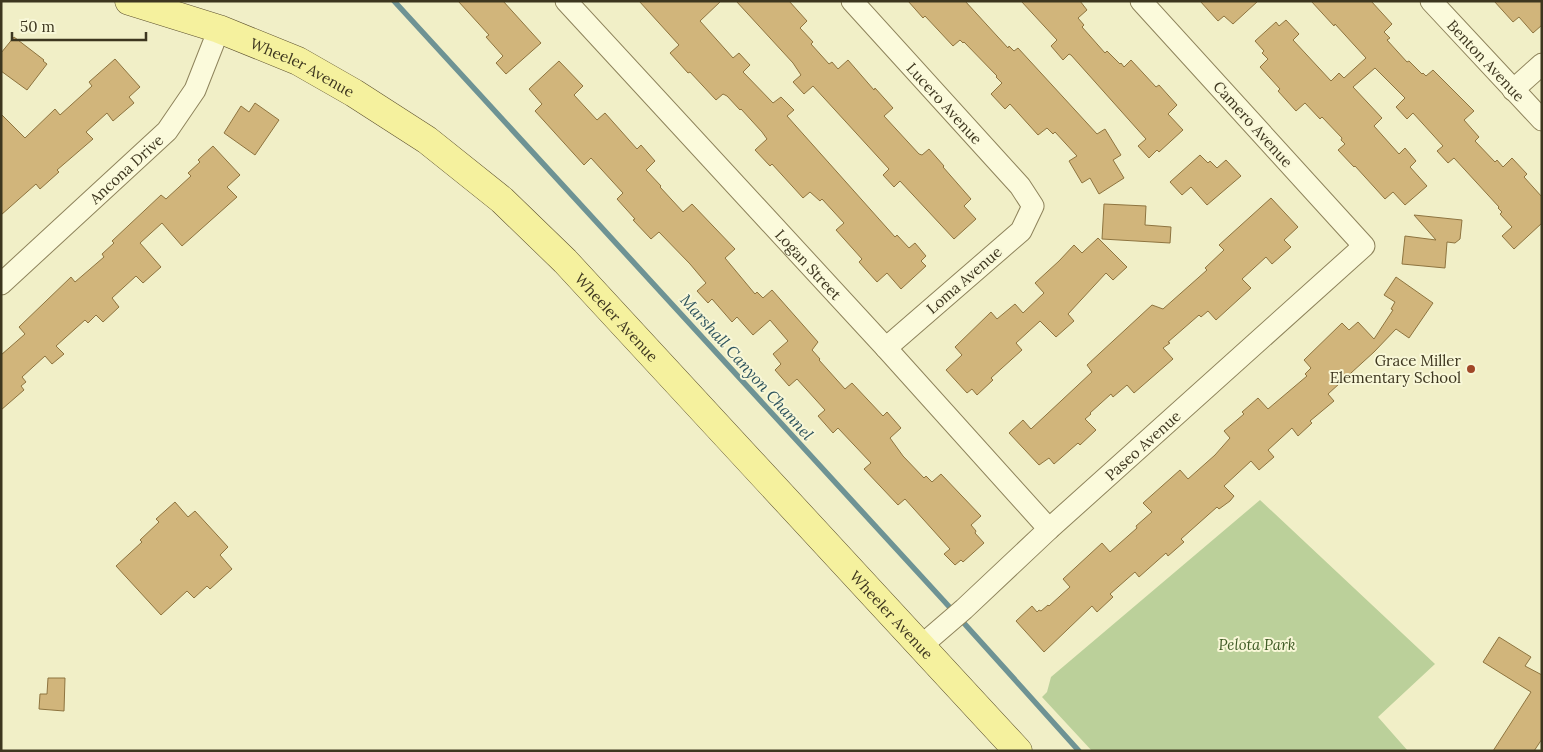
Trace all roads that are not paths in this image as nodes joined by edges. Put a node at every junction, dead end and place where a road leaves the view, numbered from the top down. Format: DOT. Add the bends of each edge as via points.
graph roads {
  1 [pos="129,1"];
  2 [pos="566,1"];
  3 [pos="852,1"];
  4 [pos="1141,1"];
  5 [pos="1432,1"];
  6 [pos="219,29"];
  7 [pos="1542,64"];
  8 [pos="1513,90"];
  9 [pos="1542,120"];
  10 [pos="1034,206"];
  11 [pos="1364,246"];
  12 [pos="1,284"];
  13 [pos="886,348"];
  14 [pos="1049,528"];
  15 [pos="921,646"];
  16 [pos="1018,751"];
  1 -- 6 [label="main road, Wheeler Avenue"];
  2 -- 13 [label="street, Logan Street"];
  3 -- 10 [label="street, Lucero Avenue" via="1020,186"];
  4 -- 11 [label="street, Camero Avenue"];
  5 -- 8 [label="street, Benton Avenue"];
  6 -- 12 [label="street, Ancona Drive" via="195,90 167,131"];
  6 -- 15 [label="main road, Wheeler Avenue" via="298,62 354,93 427,140 502,200 565,261"];
  7 -- 8 [label="street"];
  8 -- 9 [label="street, Benton Avenue"];
  10 -- 13 [label="street, Loma Avenue" via="1021,231"];
  11 -- 14 [label="street, Paseo Avenue"];
  13 -- 14 [label="street, Logan Street"];
  14 -- 15 [label="street, Paseo Avenue"];
  15 -- 16 [label="main road, Wheeler Avenue"];
}
